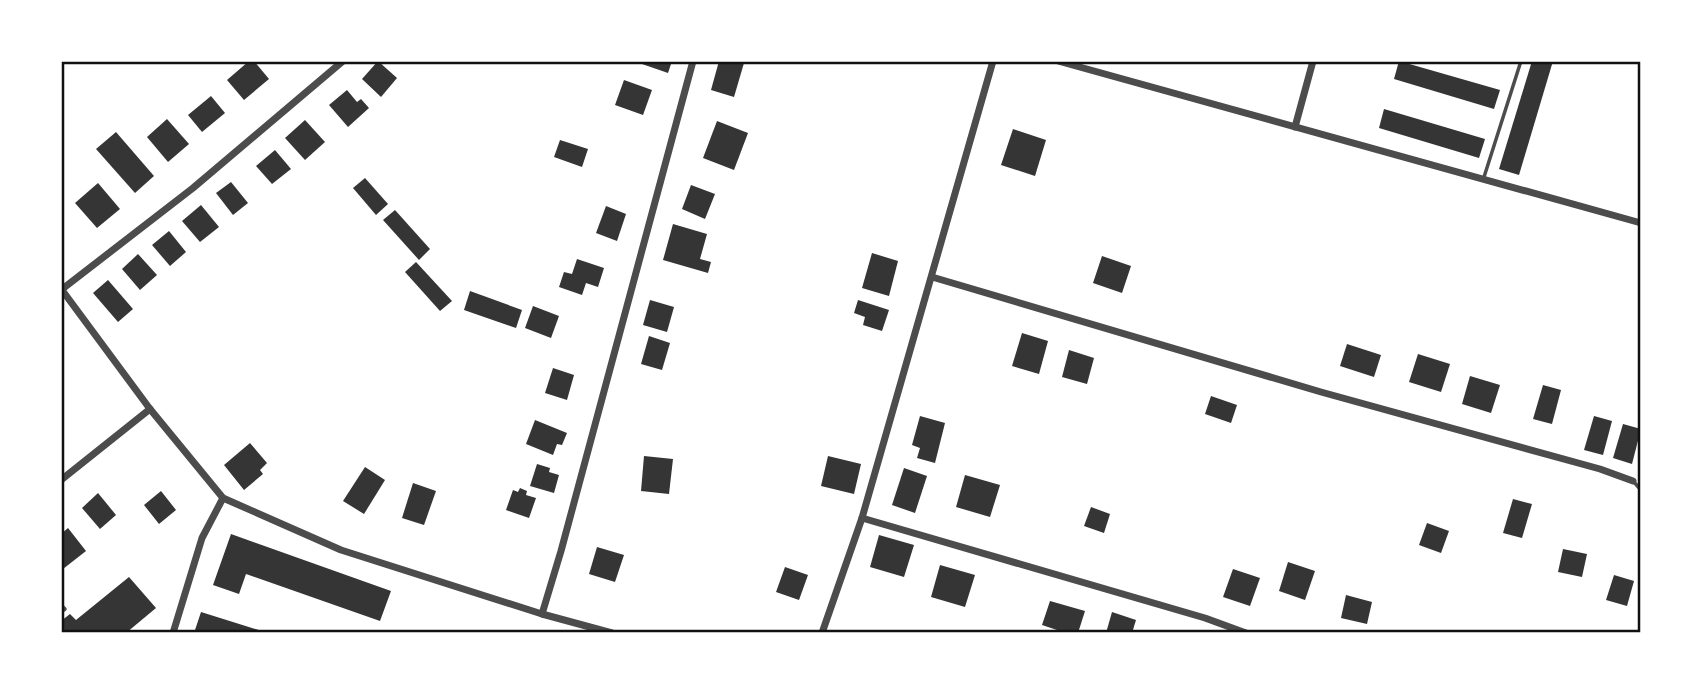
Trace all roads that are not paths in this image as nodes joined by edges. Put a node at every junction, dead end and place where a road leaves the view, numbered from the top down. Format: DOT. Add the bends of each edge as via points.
graph roads {
  1 [pos="343,61"];
  2 [pos="693,61"];
  3 [pos="993,61"];
  4 [pos="1058,61"];
  5 [pos="1313,61"];
  6 [pos="1521,61"];
  7 [pos="1295,127"];
  8 [pos="1484,179"];
  9 [pos="1641,223"];
  10 [pos="932,277"];
  11 [pos="62,290"];
  12 [pos="150,409"];
  13 [pos="61,480"];
  14 [pos="1633,481"];
  15 [pos="1641,490"];
  16 [pos="223,498"];
  17 [pos="862,518"];
  18 [pos="61,605"];
  19 [pos="61,612"];
  20 [pos="542,614"];
  21 [pos="171,632"];
  22 [pos="612,633"];
  23 [pos="822,633"];
  24 [pos="1246,633"];
  1 -- 11 [label="street" via="193,188"];
  2 -- 20 [label="street"];
  3 -- 10 [label="street"];
  4 -- 7 [label="street"];
  5 -- 7 [label="street"];
  6 -- 8 [label="lane"];
  7 -- 8 [label="street"];
  8 -- 9 [label="street"];
  10 -- 14 [label="street"];
  10 -- 17 [label="street"];
  11 -- 12 [label="street"];
  12 -- 13 [label="street"];
  12 -- 16 [label="street"];
  14 -- 15 [label="lane"];
  16 -- 20 [label="street" via="341,550"];
  16 -- 21 [label="street" via="202,538"];
  17 -- 23 [label="street"];
  17 -- 24 [label="street"];
  18 -- 19 [label="lane" via="65,609"];
  20 -- 22 [label="street"];
}
